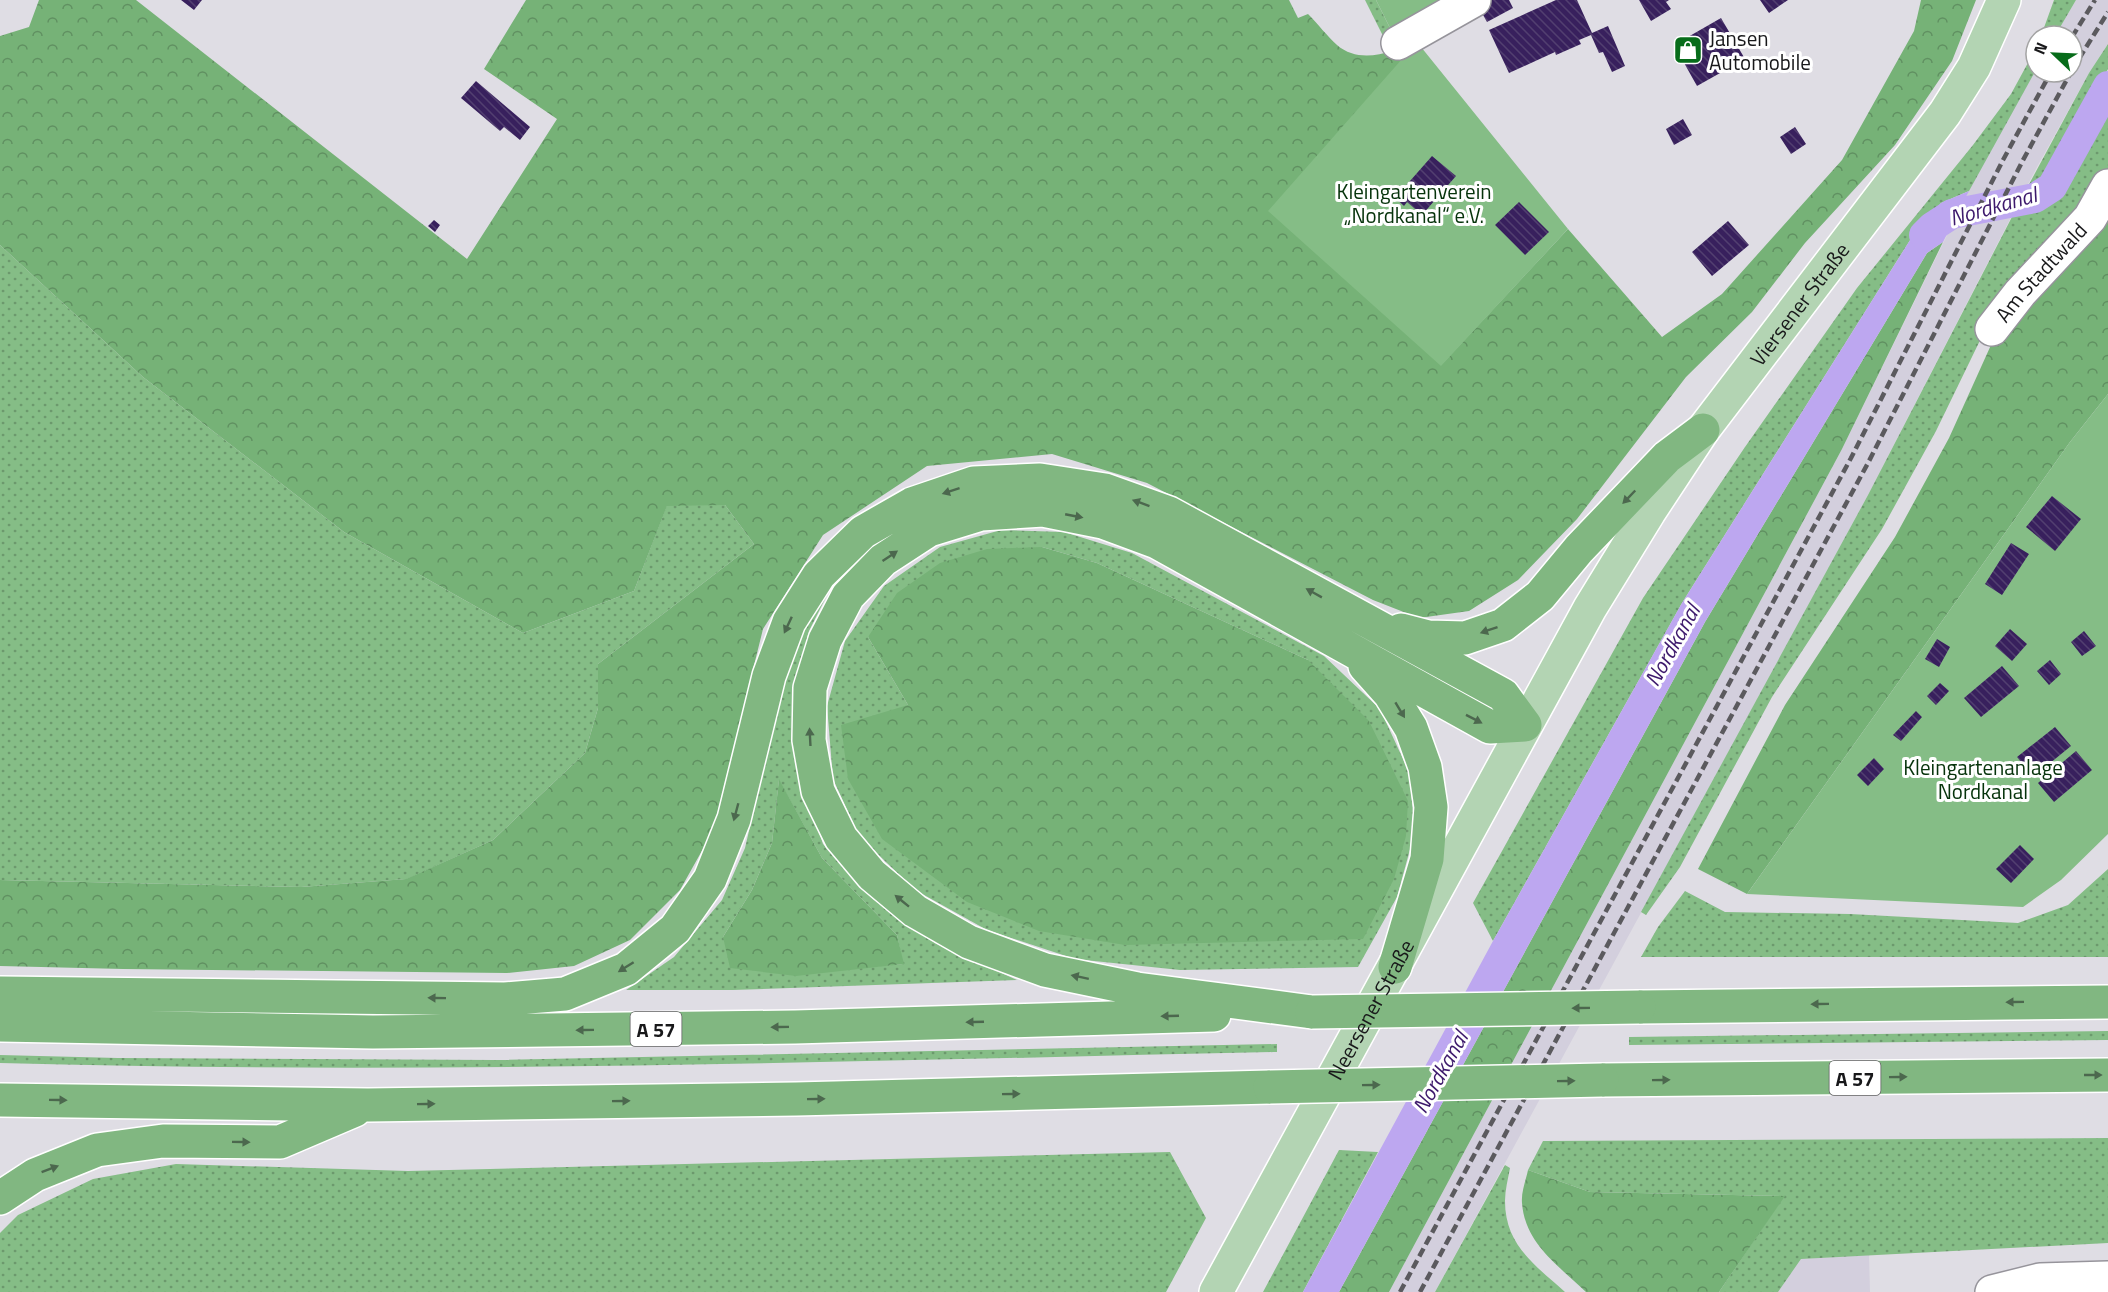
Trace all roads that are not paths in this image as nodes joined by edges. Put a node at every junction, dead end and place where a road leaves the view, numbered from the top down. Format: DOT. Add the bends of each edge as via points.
graph roads {
  1 [pos="1474,0"];
  2 [pos="2004,0"];
  3 [pos="1398,43"];
  4 [pos="2108,186"];
  5 [pos="1992,329"];
  6 [pos="1703,430"];
  7 [pos="1590,608"];
  8 [pos="1358,635"];
  9 [pos="1525,725"];
  10 [pos="1395,967"];
  11 [pos="0,993"];
  12 [pos="2108,1002"];
  13 [pos="1312,1012"];
  14 [pos="0,1025"];
  15 [pos="2108,1075"];
  16 [pos="0,1100"];
  17 [pos="368,1105"];
  18 [pos="0,1198"];
  19 [pos="1232,1263"];
  20 [pos="2108,1278"];
  21 [pos="1209,1292"];
  22 [pos="1216,1292"];
  23 [pos="1992,1292"];
  1 -- 3 [label="street"];
  2 -- 6 [label="main road, Viersener Straße" via="1974,67 1946,113"];
  4 -- 5 [label="street, Am Stadtwald" via="2090,218"];
  6 -- 7 [label="main road, Viersener Straße"];
  6 -- 8 [label="highway, one-way" via="1667,457 1540,596 1503,625 1465,638"];
  7 -- 9 [label="main road, Neersener Straße"];
  8 -- 9 [label="highway" via="1490,727"];
  8 -- 10 [label="highway, one-way" via="1411,728 1425,767 1431,807 1427,859"];
  8 -- 11 [label="highway, one-way" via="1169,513 1105,490 1040,480 974,483 912,504 864,532 819,575 789,622 769,676 734,819 710,879 675,929 626,969 566,994 505,999"];
  13 -- 8 [label="highway, one-way" via="1137,989 1045,970 969,942 915,911 872,875 841,838 818,791 809,740 810,688 825,640 848,596 883,560 929,530 981,514 1043,510 1103,522 1157,542"];
  9 -- 10 [label="main road, Neersener Straße"];
  10 -- 19 [label="main road, Neersener Straße"];
  12 -- 13 [label="highway, A 57, one-way, bridge"];
  13 -- 14 [label="highway, A 57, one-way" via="795,1027 373,1032"];
  17 -- 15 [label="highway, A 57, one-way, bridge" via="1602,1080"];
  16 -- 17 [label="highway, A 57, one-way"];
  18 -- 17 [label="highway, one-way" via="35,1174 97,1150 163,1141 280,1142"];
  19 -- 21 [label="street"];
  19 -- 22 [label="main road, Neersener Straße"];
  20 -- 23 [label="street" via="2040,1280"];
}
